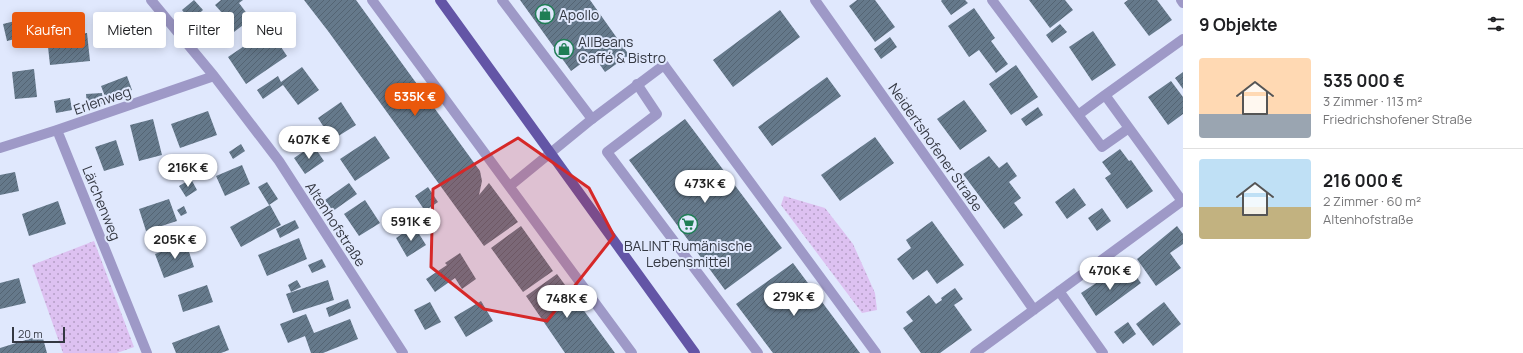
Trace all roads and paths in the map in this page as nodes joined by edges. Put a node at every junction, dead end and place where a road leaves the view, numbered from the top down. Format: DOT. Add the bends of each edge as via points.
graph roads {
  1 [pos="151,0"];
  2 [pos="372,0"];
  3 [pos="440,0"];
  4 [pos="502,0"];
  5 [pos="815,0"];
  6 [pos="992,0"];
  7 [pos="1180,0"];
  8 [pos="1183,3"];
  9 [pos="1183,39"];
  10 [pos="214,76"];
  11 [pos="637,84"];
  12 [pos="1105,95"];
  13 [pos="1078,115"];
  14 [pos="592,119"];
  15 [pos="1129,128"];
  16 [pos="57,130"];
  17 [pos="0,148"];
  18 [pos="551,152"];
  19 [pos="510,186"];
  20 [pos="1059,291"];
  21 [pos="1034,310"];
  22 [pos="147,353"];
  23 [pos="403,353"];
  24 [pos="632,353"];
  25 [pos="695,353"];
  26 [pos="758,353"];
  27 [pos="876,353"];
  28 [pos="975,353"];
  29 [pos="1103,353"];
  1 -- 10 [label="street, Altenhofstraße"];
  2 -- 19 [label="street"];
  3 -- 18 [label="main road"];
  4 -- 14 [label="street"];
  5 -- 21 [label="street, Neidertshofener Straße"];
  6 -- 13 [label="street"];
  7 -- 8 [label="street"];
  9 -- 12 [label="street"];
  10 -- 16 [label="street, Erlenweg"];
  10 -- 23 [label="street, Altenhofstraße" via="279,161"];
  11 -- 14 [label="street"];
  11 -- 26 [label="street" via="657,114 607,152"];
  11 -- 27 [label="street" via="664,65"];
  12 -- 13 [label="street"];
  12 -- 15 [label="street"];
  13 -- 15 [label="street" via="1102,148"];
  14 -- 18 [label="street"];
  15 -- 20 [label="street" via="1182,201"];
  16 -- 17 [label="street, Erlenweg"];
  16 -- 22 [label="street, Lärchenweg"];
  18 -- 19 [label="street"];
  18 -- 25 [label="main road"];
  19 -- 24 [label="street"];
  20 -- 21 [label="street"];
  20 -- 29 [label="street"];
  21 -- 28 [label="street"];
}
